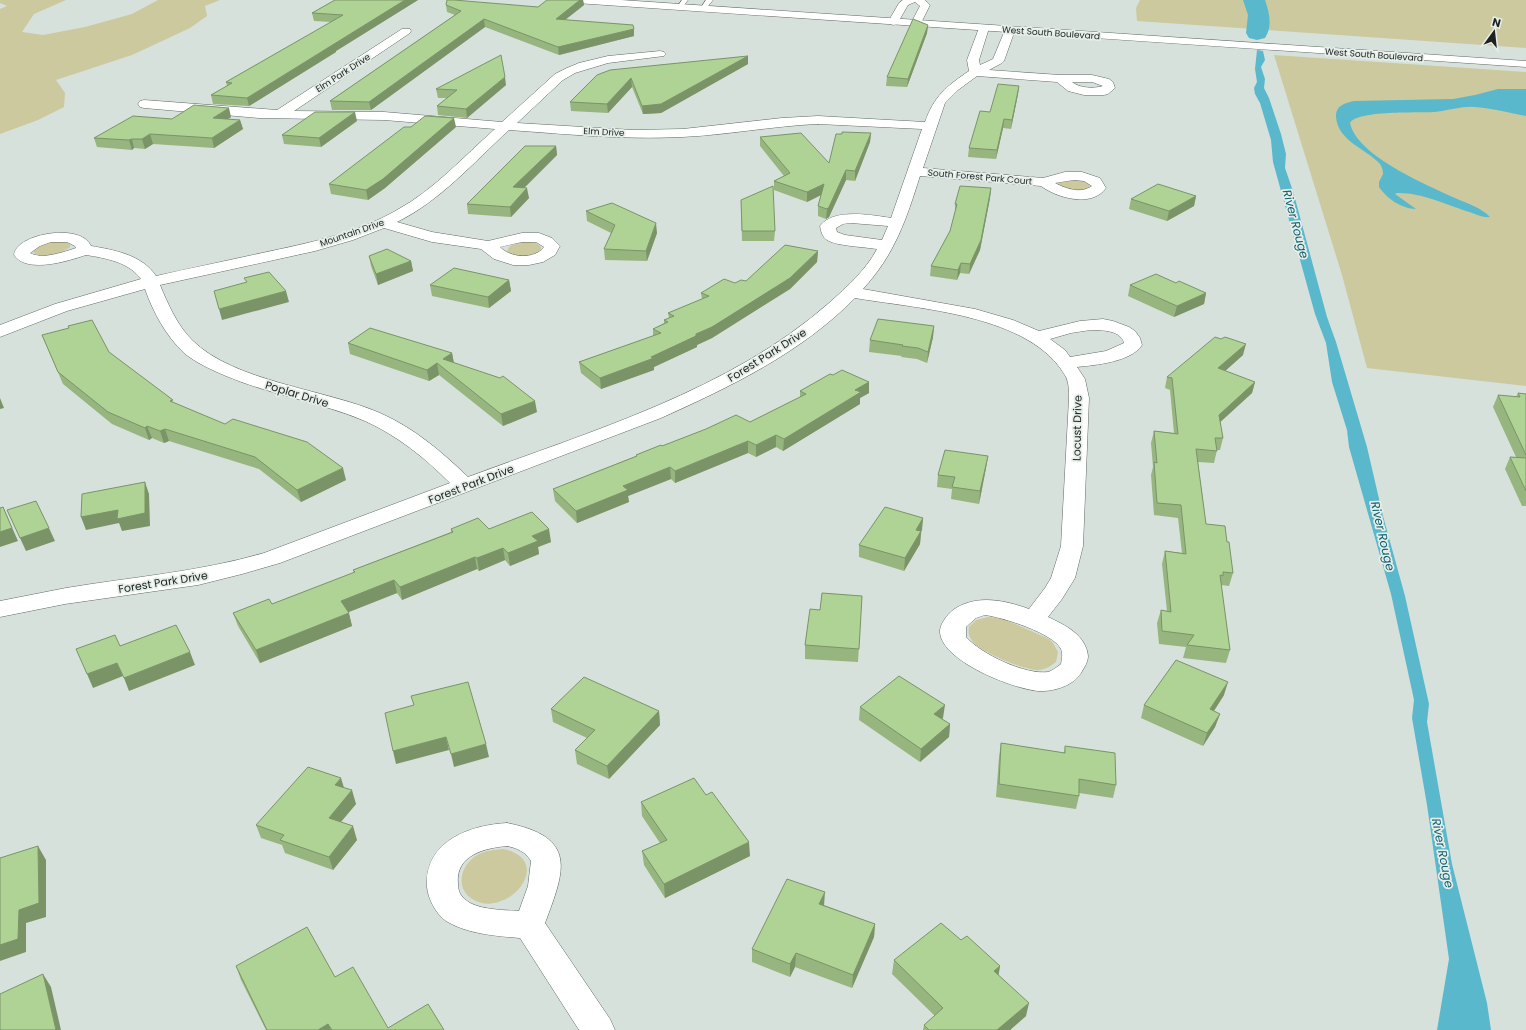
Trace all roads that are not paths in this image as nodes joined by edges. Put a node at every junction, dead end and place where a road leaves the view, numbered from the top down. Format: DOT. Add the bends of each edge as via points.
graph roads {
  1 [pos="576,0"];
  2 [pos="710,0"];
  3 [pos="912,0"];
  4 [pos="919,0"];
  5 [pos="683,3"];
  6 [pos="703,8"];
  7 [pos="900,10"];
  8 [pos="922,11"];
  9 [pos="893,22"];
  10 [pos="916,23"];
  11 [pos="984,28"];
  12 [pos="1010,30"];
  13 [pos="406,31"];
  14 [pos="660,54"];
  15 [pos="1526,64"];
  16 [pos="975,72"];
  17 [pos="1060,79"];
  18 [pos="144,104"];
  19 [pos="279,115"];
  20 [pos="506,126"];
  21 [pos="929,126"];
  22 [pos="914,171"];
  23 [pos="1045,182"];
  24 [pos="383,223"];
  25 [pos="896,223"];
  26 [pos="887,245"];
  27 [pos="489,246"];
  28 [pos="85,250"];
  29 [pos="151,282"];
  30 [pos="851,292"];
  31 [pos="0,332"];
  32 [pos="1036,338"];
  33 [pos="1066,363"];
  34 [pos="465,486"];
  35 [pos="0,609"];
  36 [pos="1033,620"];
  37 [pos="529,925"];
  38 [pos="598,1030"];
  1 -- 5 [label="street, West South Boulevard"];
  2 -- 6 [label="lane"];
  3 -- 7 [label="street" via="904,3"];
  4 -- 8 [label="street" via="925,4"];
  5 -- 6 [label="street, West South Boulevard"];
  6 -- 9 [label="street, West South Boulevard"];
  7 -- 8 [label="street"];
  7 -- 9 [label="street"];
  8 -- 10 [label="street"];
  9 -- 10 [label="street, West South Boulevard"];
  10 -- 11 [label="street, West South Boulevard"];
  11 -- 12 [label="street, West South Boulevard"];
  11 -- 16 [label="street" via="973,60"];
  12 -- 15 [label="street, West South Boulevard"];
  12 -- 16 [label="street, Forest Park Drive" via="998,61"];
  13 -- 19 [label="street, Elm Park Drive"];
  14 -- 20 [label="street, Mountain Drive" via="612,59 587,64 568,72 559,77"];
  16 -- 17 [label="street"];
  16 -- 21 [label="street, Forest Park Drive" via="943,96"];
  18 -- 19 [label="street, Elm Drive"];
  19 -- 20 [label="street, Elm Drive" via="384,116"];
  20 -- 21 [label="street, Elm Drive" via="644,134 818,120"];
  20 -- 24 [label="street, Mountain Drive" via="431,195"];
  21 -- 22 [label="street, Forest Park Drive"];
  22 -- 23 [label="street, South Forest Park Court"];
  22 -- 25 [label="street, Forest Park Drive"];
  24 -- 27 [label="street" via="430,237"];
  24 -- 29 [label="street, Mountain Drive" via="349,236 297,250"];
  25 -- 26 [label="street, Forest Park Drive"];
  25 -- 26 [label="street" via="847,219 828,226 829,233 839,239"];
  26 -- 30 [label="street, Forest Park Drive" via="866,276"];
  28 -- 29 [label="street, Poplar Drive" via="111,255 132,263 143,271"];
  29 -- 31 [label="street, Mountain Drive" via="77,302"];
  29 -- 34 [label="street, Poplar Drive" via="175,333 198,355 235,374 353,411 394,428 433,454"];
  30 -- 32 [label="street, Locust Drive" via="980,315"];
  30 -- 34 [label="street, Forest Park Drive" via="833,309 769,356 707,390 654,414"];
  32 -- 33 [label="street, Locust Drive"];
  32 -- 33 [label="street" via="1100,324 1120,329 1133,340 1133,345 1127,350 1090,360"];
  33 -- 36 [label="street, Locust Drive" via="1076,378 1079,398 1072,546 1069,566 1059,588"];
  34 -- 35 [label="street, Forest Park Drive" via="242,568 174,582 65,596"];
  36 -- 36 [label="street" via="1002,609 980,608 956,621 954,637 957,644 972,656 1010,674 1036,681 1062,677 1073,666 1074,650 1064,636"];
  37 -- 38 [label="street"];
}
